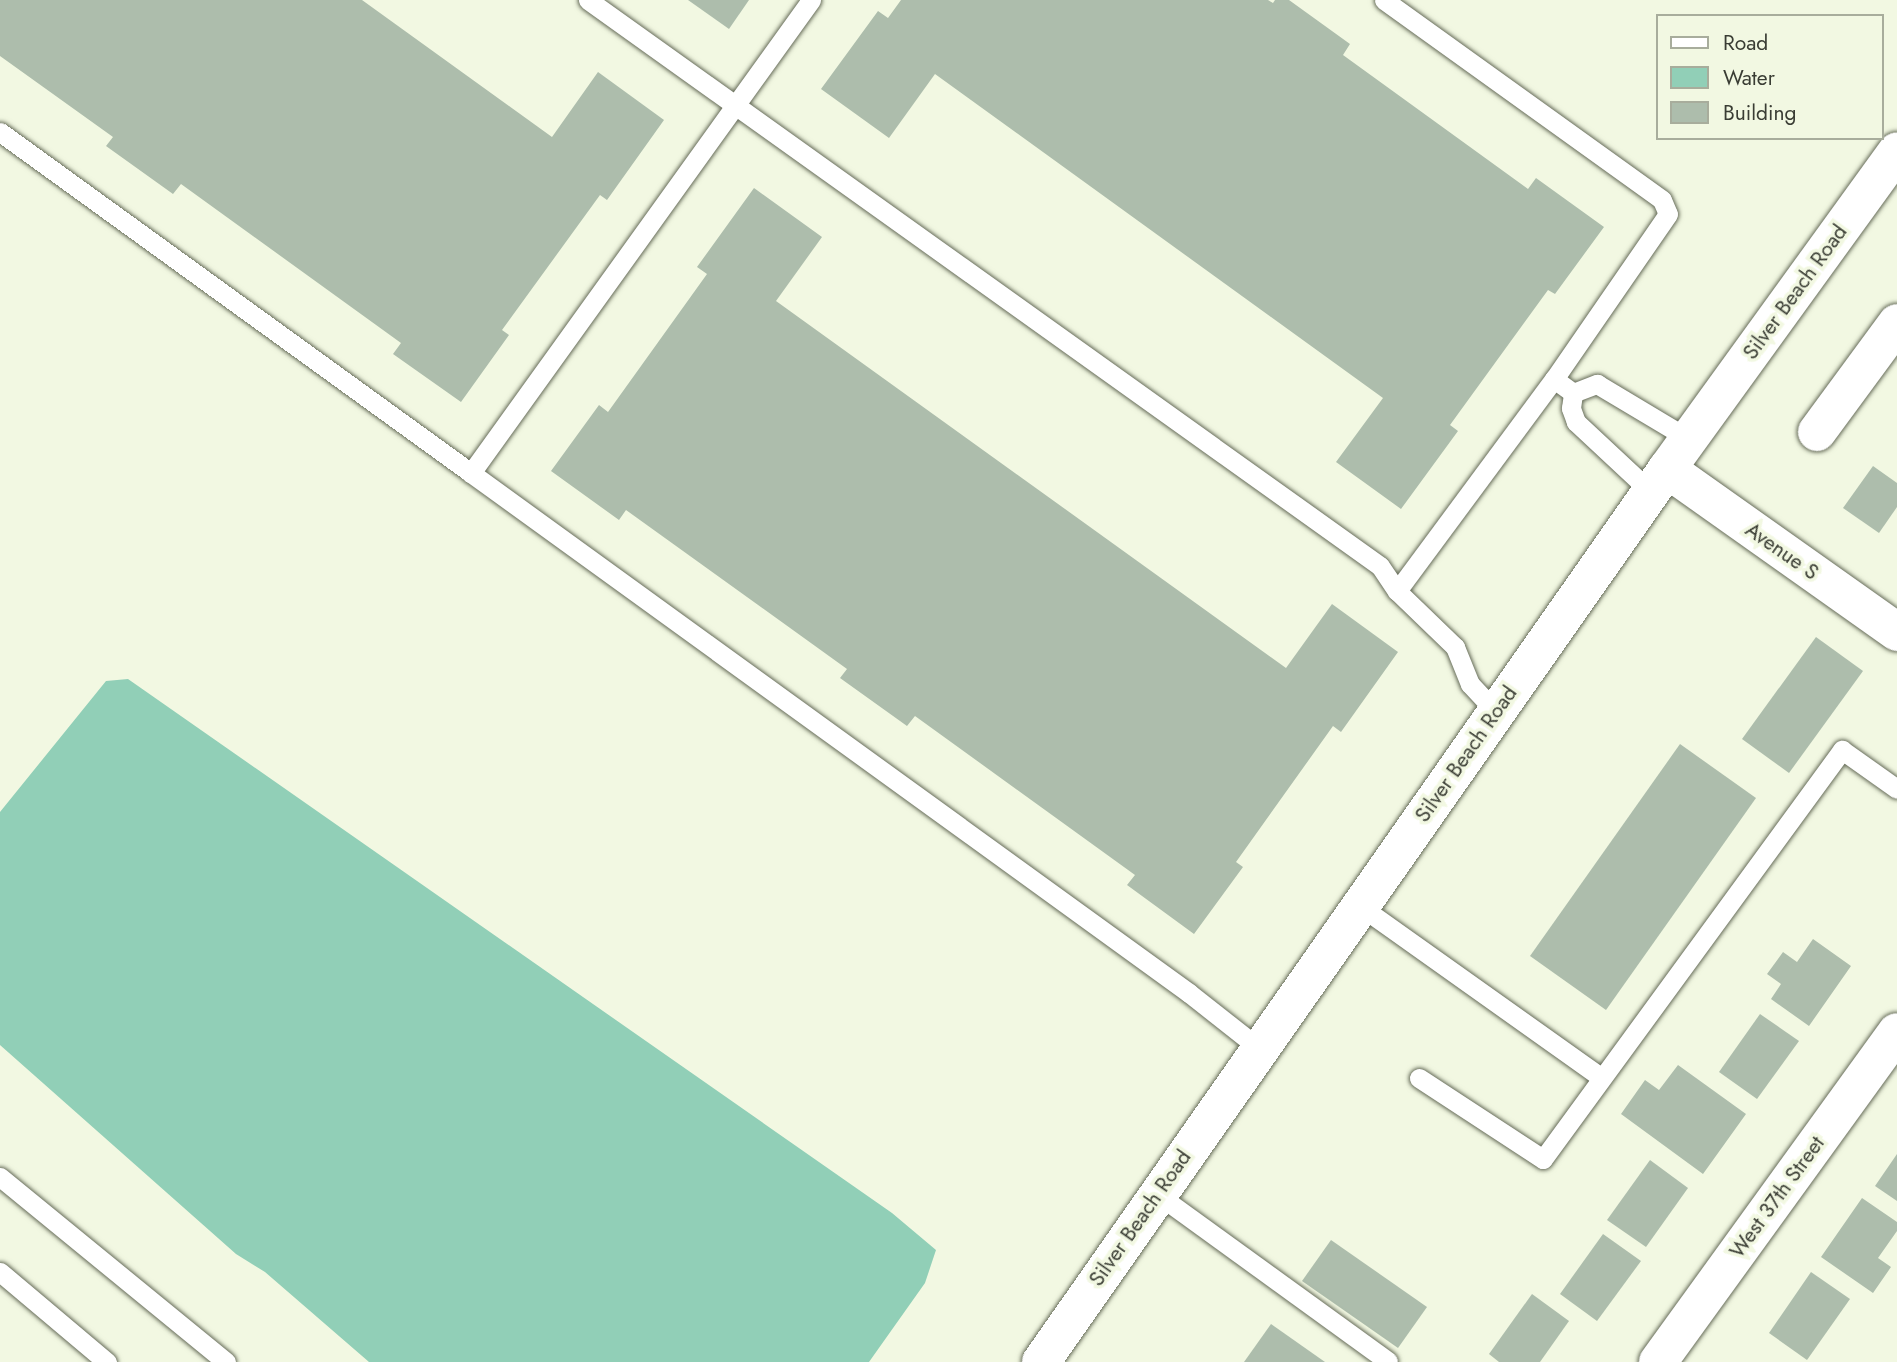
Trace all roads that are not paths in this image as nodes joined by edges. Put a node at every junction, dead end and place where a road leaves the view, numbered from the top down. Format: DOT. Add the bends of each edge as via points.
graph roads {
  1 [pos="588,0"];
  2 [pos="811,0"];
  3 [pos="1384,0"];
  4 [pos="735,105"];
  5 [pos="0,132"];
  6 [pos="1897,151"];
  7 [pos="1897,323"];
  8 [pos="1554,379"];
  9 [pos="1573,393"];
  10 [pos="1817,432"];
  11 [pos="1689,439"];
  12 [pos="471,473"];
  13 [pos="1659,481"];
  14 [pos="1397,590"];
  15 [pos="1897,632"];
  16 [pos="1496,712"];
  17 [pos="1897,789"];
  18 [pos="1360,906"];
  19 [pos="1897,1031"];
  20 [pos="1259,1048"];
  21 [pos="1601,1077"];
  22 [pos="1419,1078"];
  23 [pos="0,1177"];
  24 [pos="1157,1194"];
  25 [pos="0,1272"];
  26 [pos="1388,1361"];
  27 [pos="107,1362"];
  28 [pos="226,1362"];
  29 [pos="1041,1362"];
  30 [pos="1658,1362"];
  1 -- 4 [label="lane"];
  2 -- 4 [label="lane"];
  3 -- 8 [label="lane" via="1662,200 1668,214"];
  4 -- 12 [label="lane"];
  4 -- 14 [label="lane" via="1380,566"];
  5 -- 12 [label="lane"];
  6 -- 11 [label="street, Silver Beach Road"];
  7 -- 10 [label="street"];
  8 -- 9 [label="lane"];
  8 -- 14 [label="lane"];
  9 -- 11 [label="lane" via="1597,384"];
  9 -- 13 [label="lane" via="1571,408 1576,422"];
  11 -- 13 [label="street, Silver Beach Road"];
  12 -- 20 [label="lane"];
  13 -- 15 [label="street, Avenue S"];
  13 -- 16 [label="street, Silver Beach Road"];
  14 -- 16 [label="lane" via="1455,647 1470,684"];
  16 -- 18 [label="street, Silver Beach Road"];
  17 -- 21 [label="lane" via="1842,750"];
  18 -- 20 [label="street, Silver Beach Road"];
  18 -- 21 [label="lane"];
  19 -- 30 [label="street, West 37th Street"];
  20 -- 24 [label="street, Silver Beach Road"];
  21 -- 22 [label="lane" via="1543,1158"];
  23 -- 28 [label="lane"];
  24 -- 26 [label="lane"];
  24 -- 29 [label="street, Silver Beach Road"];
  25 -- 27 [label="lane"];
}
